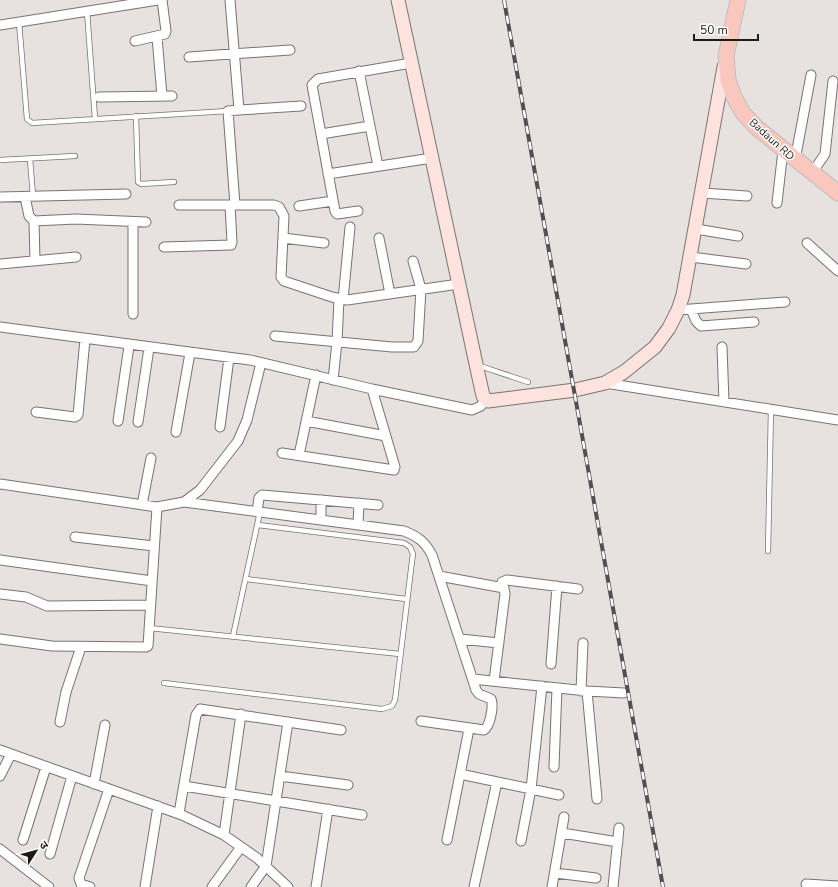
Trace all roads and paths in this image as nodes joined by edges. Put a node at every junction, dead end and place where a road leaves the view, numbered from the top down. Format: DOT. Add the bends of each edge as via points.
graph roads {
  1 [pos="158,0"];
  2 [pos="162,0"];
  3 [pos="230,0"];
  4 [pos="398,0"];
  5 [pos="738,0"];
  6 [pos="87,11"];
  7 [pos="19,22"];
  8 [pos="0,25"];
  9 [pos="157,37"];
  10 [pos="136,41"];
  11 [pos="290,50"];
  12 [pos="235,55"];
  13 [pos="726,56"];
  14 [pos="189,57"];
  15 [pos="411,63"];
  16 [pos="359,72"];
  17 [pos="812,75"];
  18 [pos="833,80"];
  19 [pos="162,96"];
  20 [pos="172,96"];
  21 [pos="100,97"];
  22 [pos="301,106"];
  23 [pos="239,110"];
  24 [pos="228,111"];
  25 [pos="136,116"];
  26 [pos="94,119"];
  27 [pos="370,126"];
  28 [pos="321,134"];
  29 [pos="783,150"];
  30 [pos="75,156"];
  31 [pos="30,158"];
  32 [pos="432,158"];
  33 [pos="0,160"];
  34 [pos="795,160"];
  35 [pos="378,166"];
  36 [pos="328,174"];
  37 [pos="812,174"];
  38 [pos="174,182"];
  39 [pos="837,191"];
  40 [pos="702,193"];
  41 [pos="126,194"];
  42 [pos="29,196"];
  43 [pos="747,196"];
  44 [pos="0,197"];
  45 [pos="333,201"];
  46 [pos="777,203"];
  47 [pos="179,205"];
  48 [pos="233,205"];
  49 [pos="299,206"];
  50 [pos="358,211"];
  51 [pos="34,221"];
  52 [pos="132,222"];
  53 [pos="146,222"];
  54 [pos="350,227"];
  55 [pos="696,229"];
  56 [pos="738,236"];
  57 [pos="283,238"];
  58 [pos="378,238"];
  59 [pos="324,243"];
  60 [pos="806,243"];
  61 [pos="164,247"];
  62 [pos="76,257"];
  63 [pos="691,257"];
  64 [pos="35,261"];
  65 [pos="413,261"];
  66 [pos="0,264"];
  67 [pos="746,264"];
  68 [pos="838,271"];
  69 [pos="459,284"];
  70 [pos="421,289"];
  71 [pos="390,294"];
  72 [pos="341,299"];
  73 [pos="785,302"];
  74 [pos="685,309"];
  75 [pos="133,314"];
  76 [pos="754,322"];
  77 [pos="0,328"];
  78 [pos="275,336"];
  79 [pos="85,339"];
  80 [pos="337,342"];
  81 [pos="128,346"];
  82 [pos="722,347"];
  83 [pos="149,348"];
  84 [pos="190,353"];
  85 [pos="229,358"];
  86 [pos="261,363"];
  87 [pos="476,364"];
  88 [pos="316,375"];
  89 [pos="334,380"];
  90 [pos="528,382"];
  91 [pos="605,383"];
  92 [pos="372,389"];
  93 [pos="485,399"];
  94 [pos="724,402"];
  95 [pos="771,409"];
  96 [pos="36,412"];
  97 [pos="838,420"];
  98 [pos="118,421"];
  99 [pos="306,421"];
  100 [pos="138,422"];
  101 [pos="220,427"];
  102 [pos="176,432"];
  103 [pos="386,436"];
  104 [pos="282,453"];
  105 [pos="300,455"];
  106 [pos="151,458"];
  107 [pos="0,484"];
  108 [pos="321,500"];
  109 [pos="184,502"];
  110 [pos="359,503"];
  111 [pos="142,505"];
  112 [pos="378,505"];
  113 [pos="157,507"];
  114 [pos="259,512"];
  115 [pos="321,520"];
  116 [pos="258,525"];
  117 [pos="358,525"];
  118 [pos="75,537"];
  119 [pos="154,546"];
  120 [pos="768,550"];
  121 [pos="0,560"];
  122 [pos="439,576"];
  123 [pos="246,579"];
  124 [pos="152,581"];
  125 [pos="501,586"];
  126 [pos="557,586"];
  127 [pos="578,589"];
  128 [pos="0,594"];
  129 [pos="406,599"];
  130 [pos="150,605"];
  131 [pos="149,628"];
  132 [pos="233,636"];
  133 [pos="0,639"];
  134 [pos="460,639"];
  135 [pos="499,643"];
  136 [pos="583,643"];
  137 [pos="82,647"];
  138 [pos="400,654"];
  139 [pos="551,664"];
  140 [pos="472,679"];
  141 [pos="494,681"];
  142 [pos="164,684"];
  143 [pos="542,686"];
  144 [pos="557,688"];
  145 [pos="584,691"];
  146 [pos="624,693"];
  147 [pos="241,714"];
  148 [pos="421,721"];
  149 [pos="60,722"];
  150 [pos="288,722"];
  151 [pos="105,725"];
  152 [pos="469,729"];
  153 [pos="341,730"];
  154 [pos="0,750"];
  155 [pos="10,754"];
  156 [pos="46,767"];
  157 [pos="554,767"];
  158 [pos="460,774"];
  159 [pos="0,776"];
  160 [pos="72,776"];
  161 [pos="280,776"];
  162 [pos="497,782"];
  163 [pos="94,784"];
  164 [pos="348,785"];
  165 [pos="184,786"];
  166 [pos="531,789"];
  167 [pos="109,790"];
  168 [pos="230,793"];
  169 [pos="559,795"];
  170 [pos="597,799"];
  171 [pos="276,801"];
  172 [pos="158,806"];
  173 [pos="328,810"];
  174 [pos="179,813"];
  175 [pos="362,814"];
  176 [pos="564,817"];
  177 [pos="619,828"];
  178 [pos="562,833"];
  179 [pos="224,835"];
  180 [pos="23,840"];
  181 [pos="447,840"];
  182 [pos="521,841"];
  183 [pos="618,842"];
  184 [pos="241,847"];
  185 [pos="0,849"];
  186 [pos="50,854"];
  187 [pos="266,866"];
  188 [pos="555,873"];
  189 [pos="596,878"];
  190 [pos="806,884"];
  191 [pos="838,886"];
  192 [pos="49,887"];
  193 [pos="90,887"];
  194 [pos="145,887"];
  195 [pos="212,887"];
  196 [pos="251,887"];
  197 [pos="287,887"];
  198 [pos="316,887"];
  199 [pos="474,887"];
  200 [pos="552,887"];
  201 [pos="613,887"];
  1 -- 6 [label="street"];
  2 -- 9 [label="street" via="166,31"];
  3 -- 12 [label="street"];
  4 -- 15 [label="main road"];
  5 -- 13 [label="main road, Badaun RD"];
  6 -- 7 [label="street"];
  6 -- 26 [label="lane"];
  7 -- 8 [label="street"];
  7 -- 26 [label="lane" via="29,122"];
  9 -- 10 [label="street"];
  9 -- 19 [label="street"];
  11 -- 12 [label="street"];
  12 -- 14 [label="street"];
  12 -- 23 [label="street"];
  13 -- 29 [label="main road, Badaun RD" via="728,80 734,97 744,113"];
  13 -- 40 [label="main road"];
  15 -- 16 [label="street"];
  15 -- 32 [label="main road"];
  16 -- 27 [label="street"];
  16 -- 28 [label="street" via="314,81 313,89"];
  17 -- 34 [label="street"];
  18 -- 37 [label="street" via="825,154"];
  19 -- 20 [label="street"];
  19 -- 21 [label="street"];
  22 -- 23 [label="street"];
  23 -- 24 [label="street"];
  24 -- 25 [label="lane"];
  24 -- 48 [label="street"];
  25 -- 26 [label="lane"];
  25 -- 38 [label="lane" via="138,182"];
  27 -- 28 [label="street"];
  27 -- 35 [label="street"];
  28 -- 36 [label="street"];
  29 -- 34 [label="main road, Badaun RD"];
  29 -- 46 [label="street"];
  30 -- 31 [label="lane"];
  31 -- 33 [label="lane"];
  31 -- 42 [label="lane"];
  32 -- 35 [label="street"];
  32 -- 69 [label="main road"];
  34 -- 37 [label="main road, Badaun RD"];
  35 -- 36 [label="street"];
  36 -- 45 [label="street"];
  37 -- 39 [label="main road, Badaun RD"];
  40 -- 43 [label="street"];
  40 -- 55 [label="main road"];
  41 -- 42 [label="street"];
  42 -- 44 [label="street"];
  42 -- 51 [label="street" via="29,216"];
  45 -- 49 [label="street"];
  45 -- 50 [label="street" via="337,214"];
  47 -- 48 [label="street"];
  48 -- 57 [label="street" via="279,207 284,216"];
  48 -- 61 [label="street" via="231,245"];
  51 -- 52 [label="street" via="76,219"];
  51 -- 64 [label="street"];
  52 -- 53 [label="street"];
  52 -- 75 [label="street"];
  54 -- 72 [label="street"];
  55 -- 56 [label="street"];
  55 -- 63 [label="main road"];
  57 -- 59 [label="street"];
  57 -- 72 [label="street" via="281,277 284,281"];
  58 -- 71 [label="street"];
  60 -- 68 [label="street"];
  62 -- 64 [label="street"];
  63 -- 67 [label="street"];
  63 -- 74 [label="main road"];
  64 -- 66 [label="street"];
  65 -- 70 [label="street"];
  69 -- 70 [label="street"];
  69 -- 87 [label="main road"];
  70 -- 71 [label="street"];
  70 -- 80 [label="street" via="418,341 414,347"];
  71 -- 72 [label="street"];
  72 -- 80 [label="street"];
  73 -- 74 [label="street"];
  74 -- 76 [label="street" via="701,326"];
  74 -- 91 [label="main road" via="655,346 624,372"];
  77 -- 79 [label="street"];
  78 -- 80 [label="street"];
  79 -- 81 [label="street"];
  79 -- 96 [label="street" via="78,415 75,417"];
  80 -- 89 [label="street"];
  81 -- 83 [label="street"];
  81 -- 98 [label="street"];
  82 -- 94 [label="street"];
  83 -- 84 [label="street"];
  83 -- 100 [label="street"];
  84 -- 85 [label="street"];
  84 -- 102 [label="street"];
  85 -- 86 [label="street"];
  85 -- 101 [label="street"];
  86 -- 88 [label="street"];
  86 -- 109 [label="street" via="238,441 200,490"];
  87 -- 90 [label="lane"];
  87 -- 93 [label="main road"];
  88 -- 89 [label="street"];
  88 -- 99 [label="street"];
  89 -- 92 [label="street"];
  91 -- 93 [label="main road" via="575,390 492,401"];
  91 -- 94 [label="street"];
  92 -- 93 [label="street" via="472,410 480,406"];
  92 -- 103 [label="street"];
  94 -- 95 [label="street"];
  95 -- 97 [label="street"];
  95 -- 120 [label="lane"];
  99 -- 103 [label="street"];
  99 -- 105 [label="street"];
  103 -- 105 [label="street" via="394,470"];
  104 -- 105 [label="street"];
  106 -- 111 [label="street"];
  107 -- 111 [label="street"];
  108 -- 110 [label="street"];
  108 -- 114 [label="street" via="262,495 259,498"];
  108 -- 115 [label="street"];
  109 -- 113 [label="street"];
  109 -- 114 [label="street"];
  110 -- 112 [label="street"];
  110 -- 117 [label="street"];
  111 -- 113 [label="street"];
  113 -- 119 [label="street"];
  114 -- 115 [label="street"];
  114 -- 116 [label="lane"];
  115 -- 117 [label="street"];
  116 -- 123 [label="lane"];
  116 -- 129 [label="lane" via="404,544 410,547 413,554"];
  117 -- 122 [label="street" via="404,531 417,536 426,543"];
  118 -- 119 [label="street"];
  119 -- 124 [label="street"];
  121 -- 124 [label="street"];
  122 -- 125 [label="street"];
  122 -- 134 [label="street"];
  123 -- 129 [label="lane"];
  123 -- 132 [label="lane"];
  124 -- 130 [label="street"];
  125 -- 126 [label="street" via="506,580"];
  125 -- 135 [label="street" via="505,594"];
  126 -- 127 [label="street"];
  126 -- 139 [label="street"];
  128 -- 130 [label="street" via="26,597 47,606"];
  129 -- 138 [label="lane"];
  130 -- 131 [label="street"];
  131 -- 132 [label="lane"];
  131 -- 137 [label="street" via="148,646 143,649"];
  132 -- 138 [label="lane"];
  133 -- 137 [label="street"];
  134 -- 135 [label="street"];
  134 -- 140 [label="street"];
  135 -- 141 [label="street"];
  136 -- 145 [label="street"];
  137 -- 149 [label="street" via="66,692"];
  138 -- 142 [label="lane" via="395,700 387,709"];
  140 -- 141 [label="street"];
  140 -- 152 [label="street" via="479,694 491,699 492,703 486,729"];
  141 -- 143 [label="street"];
  143 -- 144 [label="street"];
  143 -- 166 [label="street"];
  144 -- 145 [label="street"];
  144 -- 157 [label="street"];
  145 -- 146 [label="street"];
  145 -- 170 [label="street"];
  147 -- 150 [label="street"];
  147 -- 165 [label="street" via="204,708 197,712"];
  147 -- 168 [label="street"];
  148 -- 152 [label="street"];
  150 -- 153 [label="street"];
  150 -- 161 [label="street"];
  151 -- 163 [label="street"];
  152 -- 158 [label="street"];
  154 -- 155 [label="street"];
  155 -- 156 [label="street"];
  155 -- 159 [label="street"];
  156 -- 160 [label="street"];
  156 -- 180 [label="street"];
  158 -- 162 [label="street"];
  158 -- 181 [label="street"];
  160 -- 163 [label="street"];
  160 -- 186 [label="street"];
  161 -- 164 [label="street"];
  161 -- 171 [label="street"];
  162 -- 166 [label="street"];
  162 -- 199 [label="street"];
  163 -- 167 [label="street"];
  165 -- 168 [label="street"];
  165 -- 174 [label="street"];
  166 -- 169 [label="street"];
  166 -- 182 [label="street"];
  167 -- 172 [label="street"];
  167 -- 193 [label="street" via="79,878 81,884"];
  168 -- 171 [label="street"];
  168 -- 179 [label="street"];
  171 -- 173 [label="street"];
  171 -- 187 [label="street"];
  172 -- 174 [label="street"];
  172 -- 194 [label="street"];
  173 -- 175 [label="street"];
  173 -- 198 [label="street"];
  174 -- 179 [label="street"];
  176 -- 178 [label="street"];
  177 -- 183 [label="street"];
  178 -- 183 [label="street"];
  178 -- 188 [label="street"];
  179 -- 184 [label="street"];
  183 -- 201 [label="street"];
  184 -- 187 [label="street"];
  184 -- 195 [label="street"];
  185 -- 192 [label="street"];
  187 -- 196 [label="street"];
  187 -- 197 [label="street"];
  188 -- 189 [label="street"];
  188 -- 200 [label="street"];
  190 -- 191 [label="street"];
}
